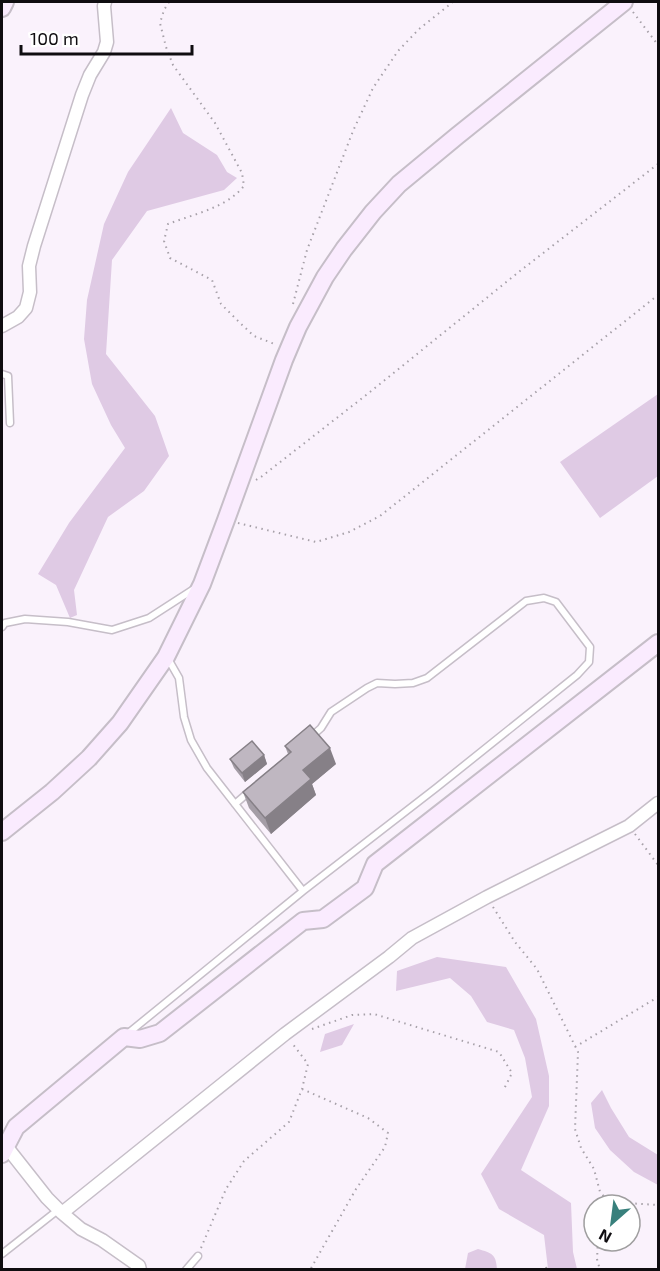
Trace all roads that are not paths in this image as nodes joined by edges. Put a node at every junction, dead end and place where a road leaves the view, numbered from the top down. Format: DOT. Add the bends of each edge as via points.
graph roads {
  1 [pos="5,2"];
  2 [pos="105,2"];
  3 [pos="628,6"];
  4 [pos="2,8"];
  5 [pos="2,326"];
  6 [pos="2,374"];
  7 [pos="10,423"];
  8 [pos="202,584"];
  9 [pos="2,627"];
  10 [pos="658,643"];
  11 [pos="166,657"];
  12 [pos="304,743"];
  13 [pos="252,789"];
  14 [pos="658,803"];
  15 [pos="235,804"];
  16 [pos="2,832"];
  17 [pos="303,891"];
  18 [pos="124,1037"];
  19 [pos="3,1147"];
  20 [pos="60,1211"];
  21 [pos="2,1254"];
  22 [pos="198,1257"];
  23 [pos="140,1269"];
  24 [pos="186,1269"];
  1 -- 4 [label="street"];
  2 -- 5 [label="street" via="107,42 82,95 34,246 28,267 30,292 26,308 18,318"];
  3 -- 8 [label="street" via="399,184 344,249 325,277 288,350"];
  6 -- 7 [label="lane" via="8,376"];
  8 -- 9 [label="lane" via="149,618 112,630 25,619"];
  8 -- 11 [label="street"];
  10 -- 18 [label="street" via="375,864 365,888 323,919 303,921 160,1033 140,1039"];
  11 -- 15 [label="lane" via="179,678 191,740"];
  11 -- 16 [label="street" via="120,723 89,758"];
  12 -- 17 [label="lane" via="331,712 367,688 378,683 413,683 427,678 526,601 544,598 556,602 590,647 589,662 577,675"];
  13 -- 15 [label="lane"];
  14 -- 20 [label="street" via="629,826 412,938"];
  15 -- 17 [label="lane"];
  17 -- 18 [label="lane"];
  18 -- 19 [label="street" via="16,1127"];
  19 -- 20 [label="street"];
  20 -- 21 [label="lane"];
  20 -- 23 [label="street"];
  22 -- 24 [label="lane"];
}
